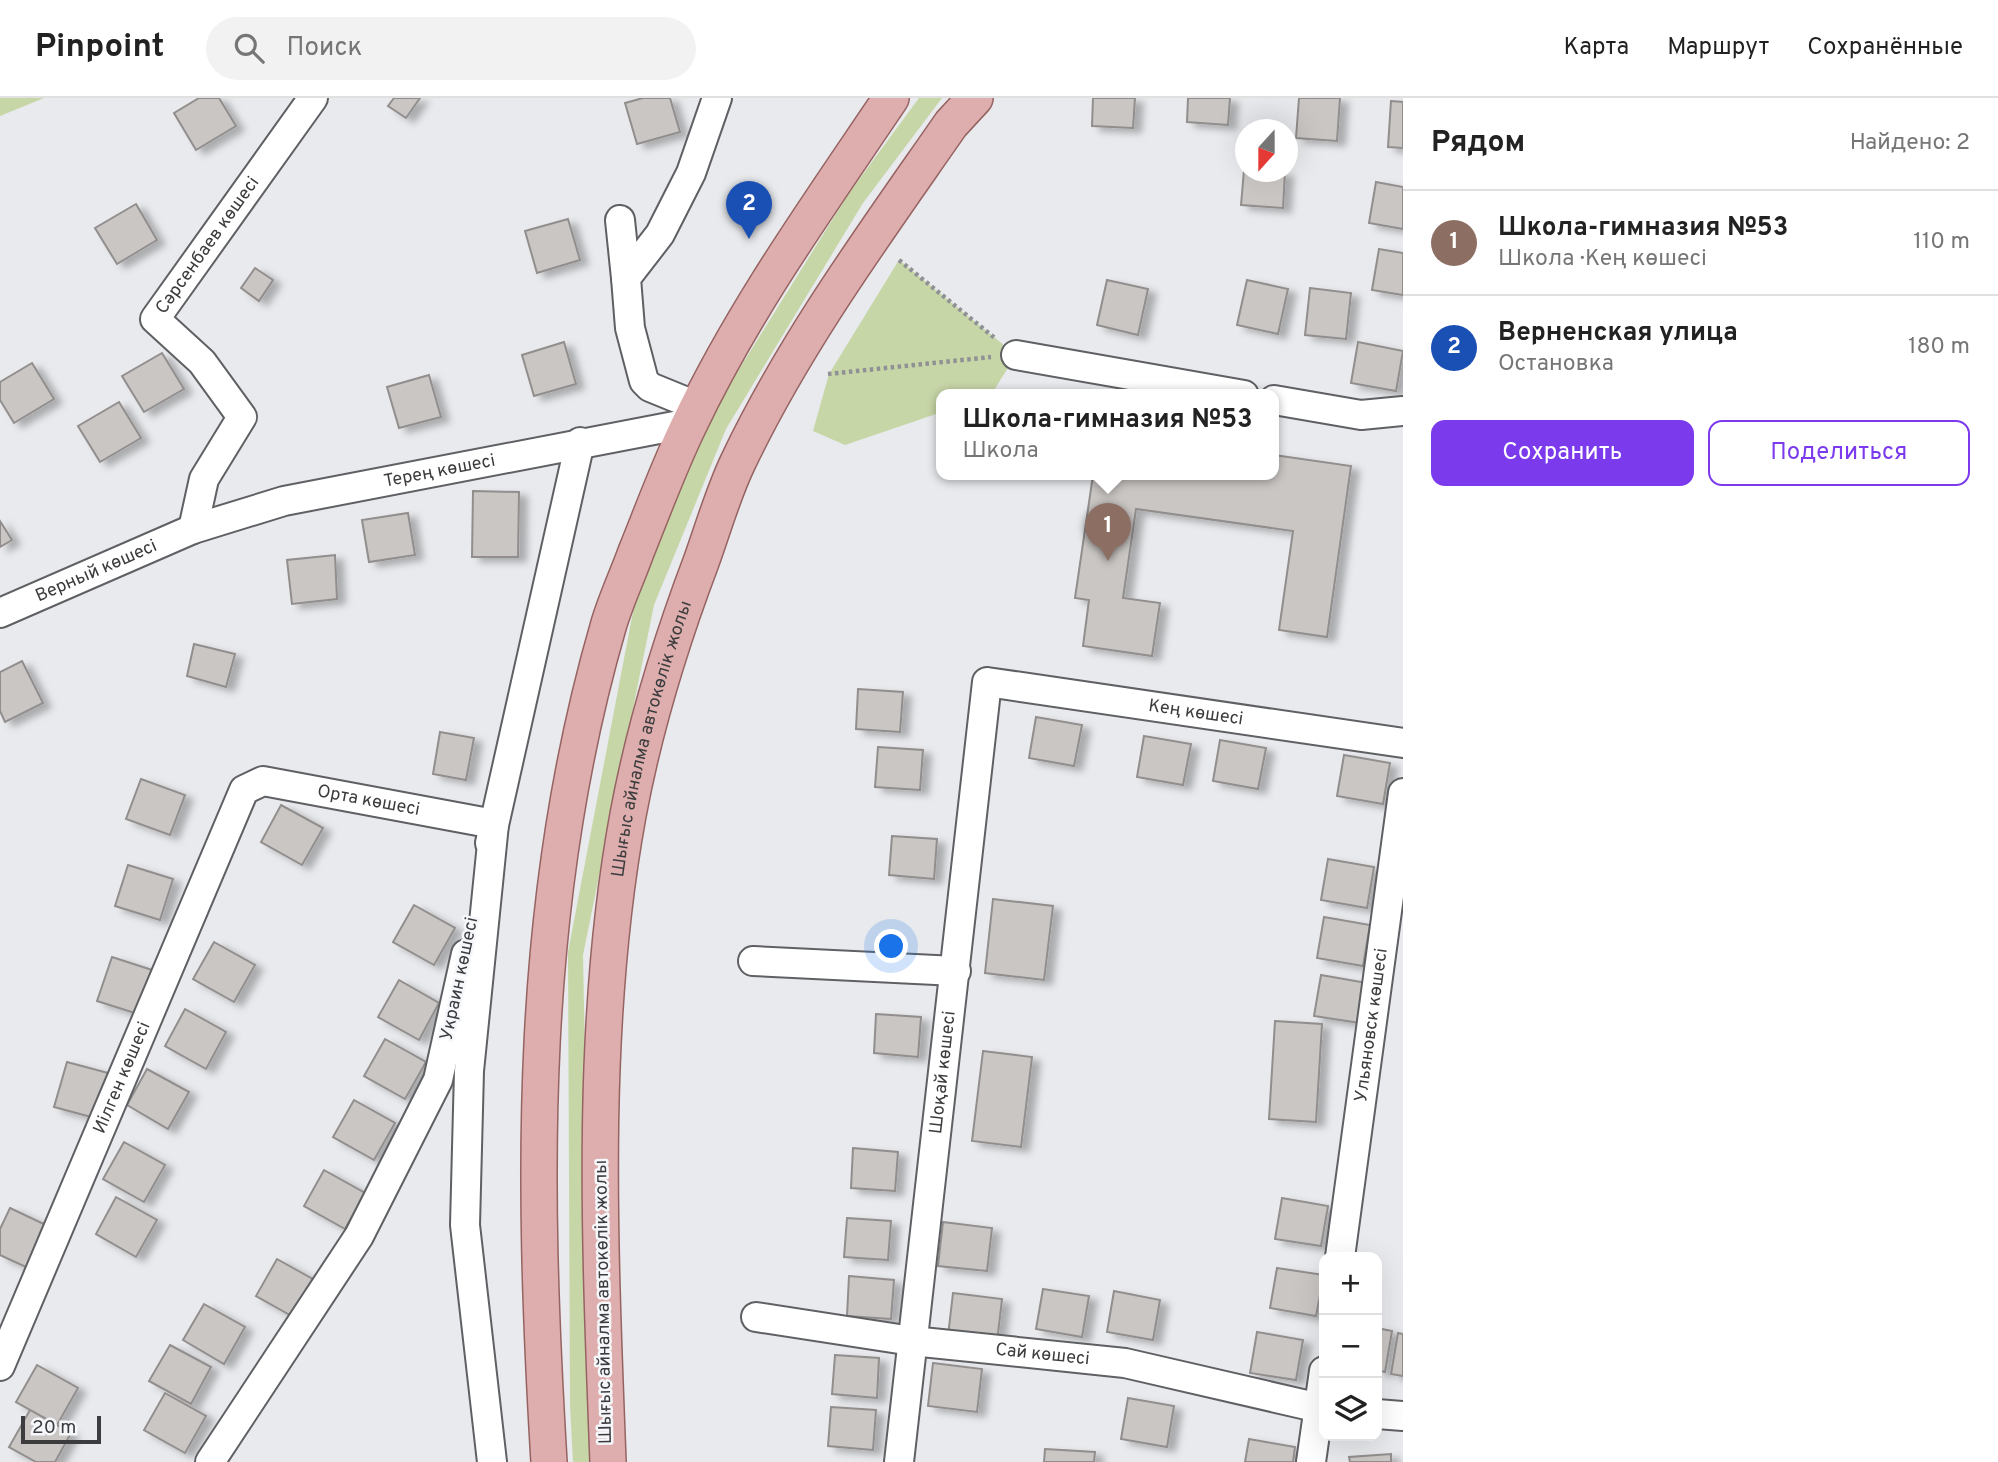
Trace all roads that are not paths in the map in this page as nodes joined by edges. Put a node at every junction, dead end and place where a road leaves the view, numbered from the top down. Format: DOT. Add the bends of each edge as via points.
graph roads {
  1 [pos="313,98"];
  2 [pos="717,98"];
  3 [pos="891,98"];
  4 [pos="975,98"];
  5 [pos="620,220"];
  6 [pos="625,278"];
  7 [pos="1016,355"];
  8 [pos="1210,389"];
  9 [pos="1279,401"];
  10 [pos="1403,411"];
  11 [pos="694,415"];
  12 [pos="580,442"];
  13 [pos="193,530"];
  14 [pos="0,613"];
  15 [pos="987,682"];
  16 [pos="1403,743"];
  17 [pos="244,790"];
  18 [pos="1403,793"];
  19 [pos="494,824"];
  20 [pos="753,961"];
  21 [pos="956,971"];
  22 [pos="1341,1252"];
  23 [pos="756,1317"];
  24 [pos="912,1341"];
  25 [pos="0,1366"];
  26 [pos="1319,1407"];
  27 [pos="1382,1414"];
  28 [pos="1403,1416"];
  29 [pos="1319,1423"];
  30 [pos="210,1462"];
  31 [pos="492,1462"];
  32 [pos="549,1462"];
  33 [pos="608,1462"];
  34 [pos="899,1462"];
  35 [pos="1311,1462"];
  1 -- 13 [label="street, Сәрсенбаев көшесі" via="155,319 202,362 242,417 204,479"];
  2 -- 6 [label="street" via="691,173 660,234"];
  3 -- 11 [label="main road" via="750,308"];
  4 -- 33 [label="main road, Шығыс айналма автокөлік жолы" via="951,124 824,308 738,463 671,642 628,814 611,940 601,1105"];
  5 -- 6 [label="street"];
  6 -- 11 [label="street" via="630,328 644,381"];
  7 -- 8 [label="street"];
  9 -- 10 [label="street" via="1361,415"];
  11 -- 12 [label="street, Терең көшесі"];
  11 -- 32 [label="main road" via="609,624 572,770 550,915 538,1100 540,1317"];
  12 -- 13 [label="street, Терең көшесі" via="284,501"];
  12 -- 19 [label="street, Украин көшесі"];
  13 -- 14 [label="street, Верный көшесі"];
  15 -- 16 [label="street, Кең көшесі"];
  15 -- 21 [label="street, Шоқай көшесі"];
  17 -- 19 [label="street, Орта көшесі" via="263,781"];
  17 -- 25 [label="street, Иілген көшесі"];
  18 -- 22 [label="street, Ульяновск көшесі"];
  19 -- 30 [label="street, Украин көшесі" via="438,1080 359,1236"];
  19 -- 31 [label="street" via="469,1071 466,1225"];
  20 -- 21 [label="street"];
  21 -- 24 [label="street, Шоқай көшесі"];
  23 -- 24 [label="street, Сай көшесі"];
  24 -- 26 [label="street, Сай көшесі" via="1125,1363"];
  24 -- 34 [label="street, Шоқай көшесі"];
  27 -- 28 [label="street"];
  29 -- 35 [label="street"];
}
